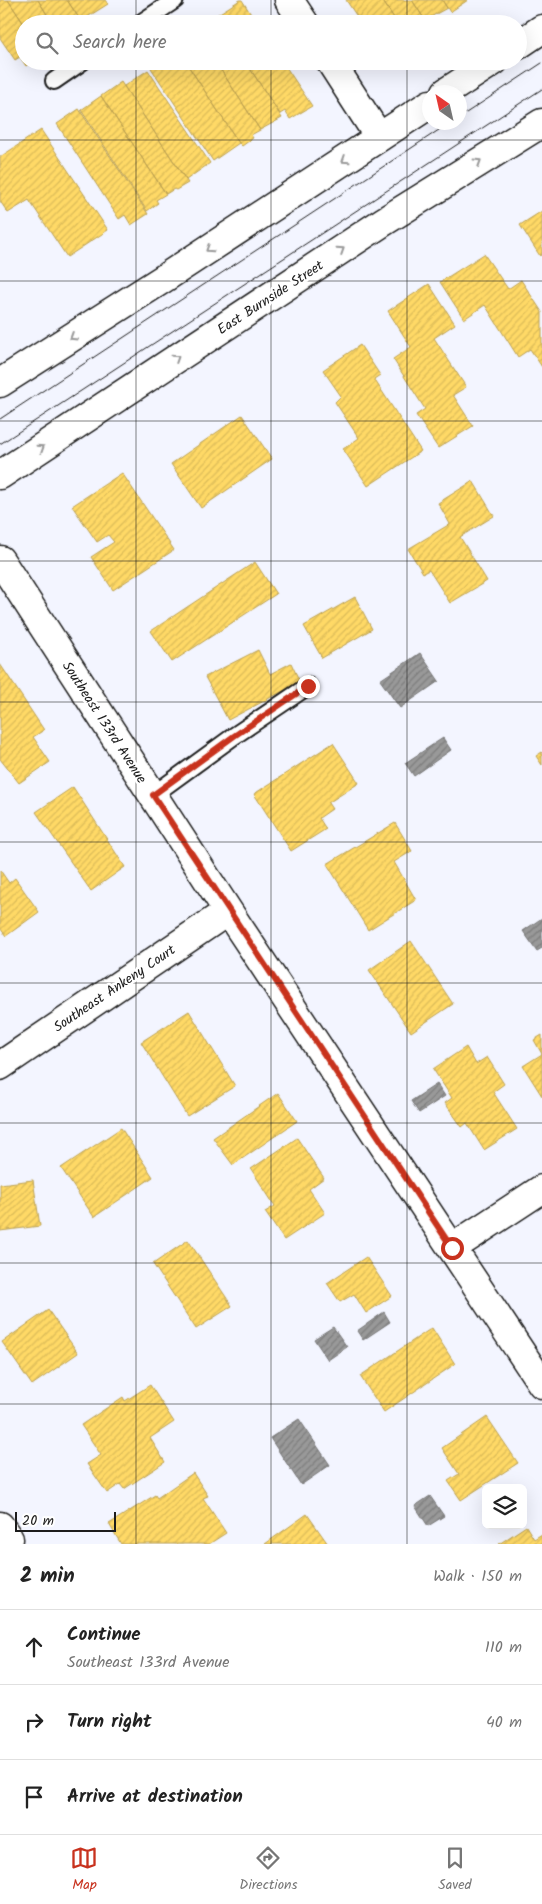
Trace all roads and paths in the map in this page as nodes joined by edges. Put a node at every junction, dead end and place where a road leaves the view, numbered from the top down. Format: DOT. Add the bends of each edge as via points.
graph roads {
  1 [pos="175,0"];
  2 [pos="289,0"];
  3 [pos="153,15"];
  4 [pos="299,15"];
  5 [pos="542,29"];
  6 [pos="527,39"];
  7 [pos="70,70"];
  8 [pos="336,70"];
  9 [pos="480,70"];
  10 [pos="54,81"];
  11 [pos="457,85"];
  12 [pos="422,109"];
  13 [pos="542,123"];
  14 [pos="379,137"];
  15 [pos="0,383"];
  16 [pos="0,474"];
  17 [pos="0,560"];
  18 [pos="308,686"];
  19 [pos="153,795"];
  20 [pos="228,911"];
  21 [pos="0,1066"];
  22 [pos="542,1189"];
  23 [pos="452,1248"];
  24 [pos="542,1384"];
  1 -- 3 [label="lane"];
  2 -- 4 [label="street"];
  5 -- 6 [label="street"];
  7 -- 10 [label="lane"];
  8 -- 14 [label="street"];
  9 -- 11 [label="street"];
  12 -- 14 [label="street"];
  16 -- 13 [label="street, East Burnside Street, one-way" via="383,222"];
  14 -- 15 [label="street, one-way"];
  17 -- 19 [label="street, Southeast 133rd Avenue"];
  18 -- 19 [label="lane"];
  19 -- 20 [label="street, Southeast 133rd Avenue"];
  20 -- 21 [label="street, Southeast Ankeny Court"];
  20 -- 23 [label="street, Southeast 133rd Avenue"];
  22 -- 23 [label="street"];
  23 -- 24 [label="street, Southeast 133rd Avenue"];
}
